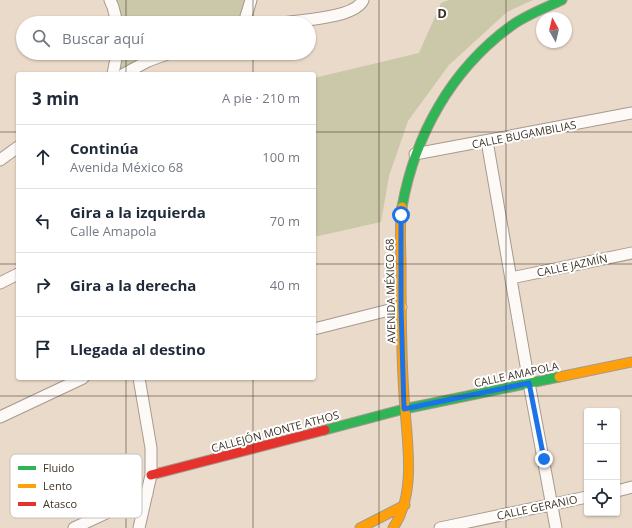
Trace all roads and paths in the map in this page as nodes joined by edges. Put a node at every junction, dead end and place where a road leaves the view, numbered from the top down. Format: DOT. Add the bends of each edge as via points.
graph roads {
  1 [pos="110,0"];
  2 [pos="251,0"];
  3 [pos="363,0"];
  4 [pos="562,0"];
  5 [pos="115,16"];
  6 [pos="246,16"];
  7 [pos="316,18"];
  8 [pos="116,60"];
  9 [pos="151,60"];
  10 [pos="113,72"];
  11 [pos="128,72"];
  12 [pos="632,113"];
  13 [pos="487,141"];
  14 [pos="16,149"];
  15 [pos="415,154"];
  16 [pos="0,160"];
  17 [pos="632,253"];
  18 [pos="16,275"];
  19 [pos="512,278"];
  20 [pos="0,282"];
  21 [pos="401,307"];
  22 [pos="316,328"];
  23 [pos="632,362"];
  24 [pos="79,380"];
  25 [pos="139,380"];
  26 [pos="529,383"];
  27 [pos="404,409"];
  28 [pos="0,417"];
  29 [pos="151,475"];
  30 [pos="632,487"];
  31 [pos="620,489"];
  32 [pos="147,494"];
  33 [pos="142,496"];
  34 [pos="584,498"];
  35 [pos="552,504"];
  36 [pos="405,505"];
  37 [pos="388,513"];
  38 [pos="142,515"];
  39 [pos="95,518"];
  40 [pos="141,518"];
  41 [pos="399,526"];
  42 [pos="74,528"];
  43 [pos="139,528"];
  44 [pos="360,528"];
  45 [pos="440,528"];
  46 [pos="556,528"];
  1 -- 5 [label="street"];
  2 -- 6 [label="street"];
  3 -- 7 [label="street" via="356,9 344,14"];
  4 -- 15 [label="main road, AVENIDA MÉXICO 68" via="512,26 486,47 462,72 428,122"];
  8 -- 10 [label="street"];
  9 -- 11 [label="street"];
  12 -- 13 [label="street, CALLE BUGAMBILIAS"];
  13 -- 15 [label="street, CALLE BUGAMBILIAS"];
  13 -- 19 [label="street"];
  14 -- 16 [label="street"];
  15 -- 21 [label="main road, AVENIDA MÉXICO 68" via="401,215"];
  17 -- 19 [label="street, CALLE JAZMÍN"];
  18 -- 20 [label="street"];
  19 -- 26 [label="street"];
  21 -- 22 [label="street"];
  21 -- 27 [label="main road, AVENIDA MÉXICO 68"];
  23 -- 26 [label="main road, CALLE AMAPOLA"];
  24 -- 28 [label="street"];
  25 -- 29 [label="street" via="151,448"];
  26 -- 27 [label="main road, CALLE AMAPOLA"];
  26 -- 35 [label="street"];
  27 -- 29 [label="main road, CALLEJÓN MONTE ATHOS"];
  27 -- 36 [label="main road, AVENIDA MÉXICO 68" via="408,459"];
  29 -- 32 [label="street"];
  30 -- 31 [label="street"];
  32 -- 33 [label="street"];
  32 -- 38 [label="street"];
  34 -- 35 [label="street, CALLE GERANIO"];
  35 -- 45 [label="street, CALLE GERANIO"];
  35 -- 46 [label="street"];
  36 -- 37 [label="main road"];
  36 -- 41 [label="main road, AVENIDA MÉXICO 68"];
  37 -- 41 [label="street"];
  37 -- 44 [label="main road"];
  39 -- 42 [label="street"];
  40 -- 43 [label="street"];
}
